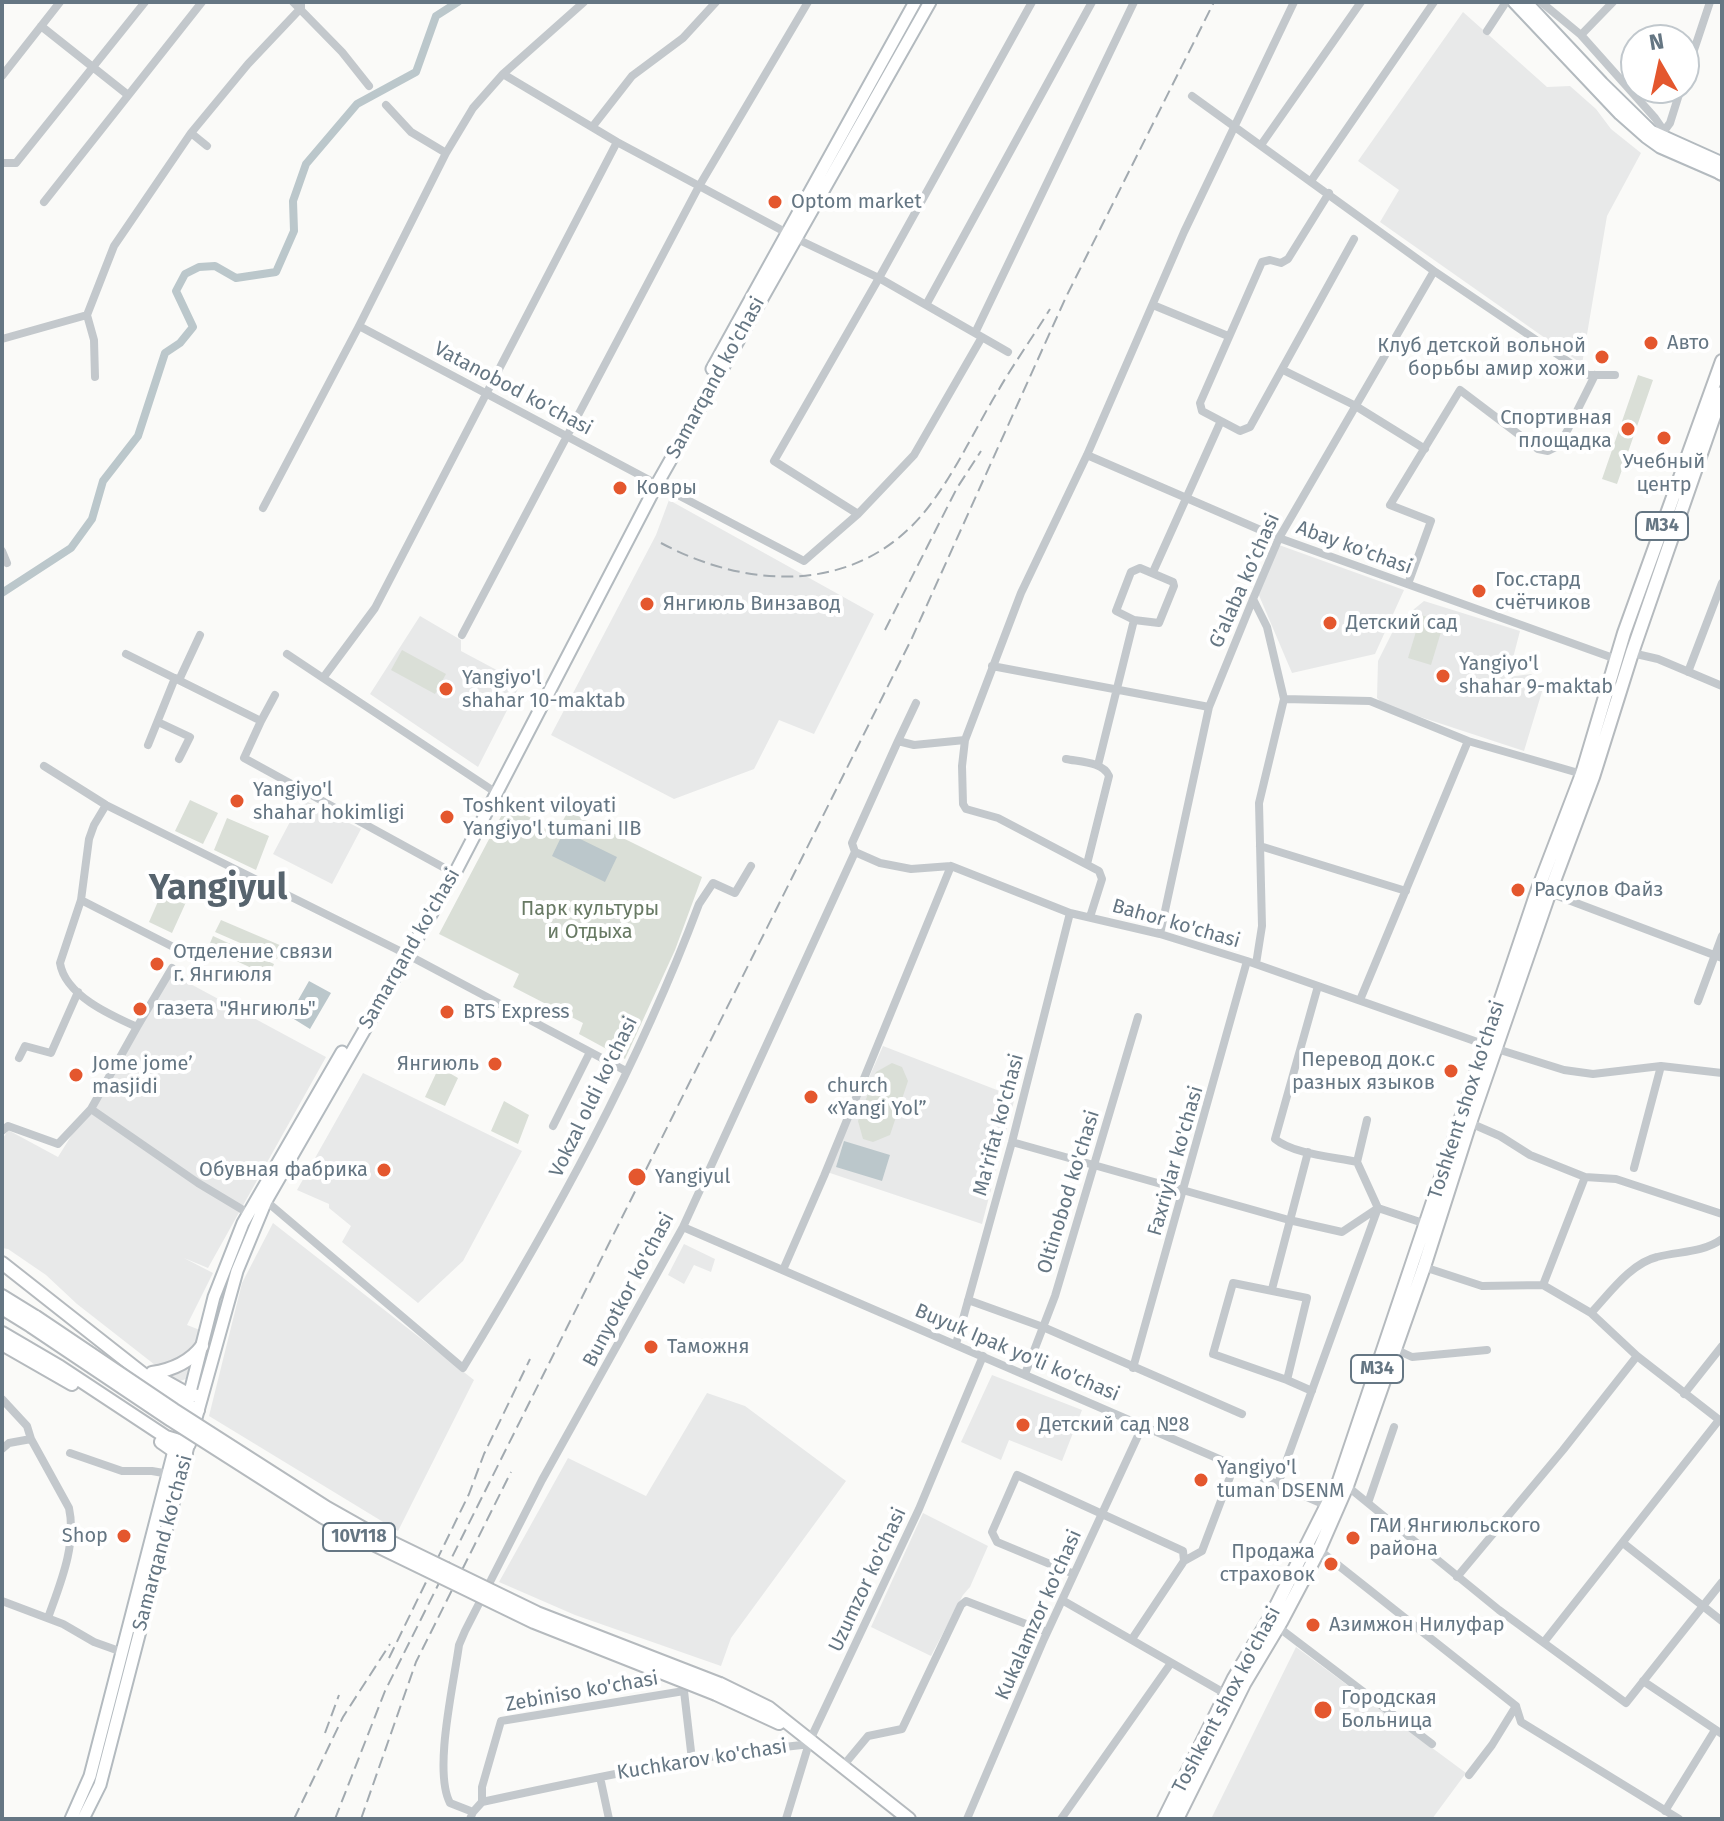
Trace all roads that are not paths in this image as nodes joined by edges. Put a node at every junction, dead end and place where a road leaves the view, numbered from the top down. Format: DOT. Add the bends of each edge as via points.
graph roads {
  1 [pos="60,2"];
  2 [pos="145,2"];
  3 [pos="202,2"];
  4 [pos="584,2"];
  5 [pos="716,2"];
  6 [pos="808,2"];
  7 [pos="915,2"];
  8 [pos="930,2"];
  9 [pos="1032,2"];
  10 [pos="1092,2"];
  11 [pos="1134,2"];
  12 [pos="1294,2"];
  13 [pos="1361,2"];
  14 [pos="1434,2"];
  15 [pos="1526,2"];
  16 [pos="1541,2"];
  17 [pos="1613,2"];
  18 [pos="1710,2"];
  19 [pos="1506,3"];
  20 [pos="298,4"];
  21 [pos="41,26"];
  22 [pos="1487,31"];
  23 [pos="1700,32"];
  24 [pos="1581,35"];
  25 [pos="94,69"];
  26 [pos="503,74"];
  27 [pos="2,76"];
  28 [pos="369,86"];
  29 [pos="128,95"];
  30 [pos="1192,96"];
  31 [pos="1676,104"];
  32 [pos="386,105"];
  33 [pos="593,126"];
  34 [pos="1233,127"];
  35 [pos="191,133"];
  36 [pos="1648,134"];
  37 [pos="1663,139"];
  38 [pos="617,142"];
  39 [pos="1261,145"];
  40 [pos="207,146"];
  41 [pos="446,153"];
  42 [pos="2,163"];
  43 [pos="1720,167"];
  44 [pos="1311,181"];
  45 [pos="698,188"];
  46 [pos="1329,193"];
  47 [pos="44,202"];
  48 [pos="791,236"];
  49 [pos="1354,239"];
  50 [pos="1434,271"];
  51 [pos="879,278"];
  52 [pos="926,305"];
  53 [pos="1153,305"];
  54 [pos="87,315"];
  55 [pos="359,326"];
  56 [pos="978,335"];
  57 [pos="1228,336"];
  58 [pos="2,339"];
  59 [pos="1008,352"];
  60 [pos="1722,362"];
  61 [pos="1283,370"];
  62 [pos="1595,375"];
  63 [pos="1615,375"];
  64 [pos="95,377"];
  65 [pos="488,394"];
  66 [pos="1721,397"];
  67 [pos="1354,405"];
  68 [pos="1220,423"];
  69 [pos="566,434"];
  70 [pos="1425,449"];
  71 [pos="1087,455"];
  72 [pos="654,483"];
  73 [pos="1187,498"];
  74 [pos="263,508"];
  75 [pos="858,514"];
  76 [pos="1279,538"];
  77 [pos="2,551"];
  78 [pos="7,563"];
  79 [pos="1153,572"];
  80 [pos="1722,583"];
  81 [pos="1408,584"];
  82 [pos="1253,599"];
  83 [pos="1134,620"];
  84 [pos="200,635"];
  85 [pos="462,635"];
  86 [pos="126,654"];
  87 [pos="287,654"];
  88 [pos="1624,656"];
  89 [pos="992,666"];
  90 [pos="1688,672"];
  91 [pos="323,678"];
  92 [pos="177,679"];
  93 [pos="1722,686"];
  94 [pos="1116,690"];
  95 [pos="275,695"];
  96 [pos="1284,699"];
  97 [pos="916,703"];
  98 [pos="1209,707"];
  99 [pos="261,721"];
  100 [pos="158,722"];
  101 [pos="965,740"];
  102 [pos="898,741"];
  103 [pos="1468,741"];
  104 [pos="148,745"];
  105 [pos="179,759"];
  106 [pos="1066,759"];
  107 [pos="1098,765"];
  108 [pos="44,766"];
  109 [pos="1582,774"];
  110 [pos="495,792"];
  111 [pos="106,805"];
  112 [pos="1260,846"];
  113 [pos="855,852"];
  114 [pos="1087,864"];
  115 [pos="751,866"];
  116 [pos="951,866"];
  117 [pos="450,871"];
  118 [pos="1406,891"];
  119 [pos="1544,891"];
  120 [pos="81,900"];
  121 [pos="1070,913"];
  122 [pos="1090,917"];
  123 [pos="1160,934"];
  124 [pos="1722,936"];
  125 [pos="405,954"];
  126 [pos="191,956"];
  127 [pos="1718,957"];
  128 [pos="1251,963"];
  129 [pos="172,968"];
  130 [pos="1318,986"];
  131 [pos="78,992"];
  132 [pos="1360,1000"];
  133 [pos="1698,1001"];
  134 [pos="1138,1017"];
  135 [pos="137,1027"];
  136 [pos="1491,1047"];
  137 [pos="590,1052"];
  138 [pos="19,1058"];
  139 [pos="1661,1066"];
  140 [pos="626,1071"];
  141 [pos="1722,1073"];
  142 [pos="91,1109"];
  143 [pos="1367,1120"];
  144 [pos="1470,1123"];
  145 [pos="553,1126"];
  146 [pos="2,1131"];
  147 [pos="1012,1142"];
  148 [pos="1308,1152"];
  149 [pos="1357,1162"];
  150 [pos="1093,1165"];
  151 [pos="1634,1168"];
  152 [pos="1585,1177"];
  153 [pos="1185,1192"];
  154 [pos="266,1201"];
  155 [pos="1378,1208"];
  156 [pos="248,1213"];
  157 [pos="1722,1214"];
  158 [pos="1289,1220"];
  159 [pos="1426,1224"];
  160 [pos="683,1227"];
  161 [pos="1722,1240"];
  162 [pos="2,1260"];
  163 [pos="1424,1267"];
  164 [pos="783,1270"];
  165 [pos="1543,1285"];
  166 [pos="1272,1289"];
  167 [pos="2,1296"];
  168 [pos="968,1300"];
  169 [pos="2,1308"];
  170 [pos="1591,1313"];
  171 [pos="34,1321"];
  172 [pos="1043,1327"];
  173 [pos="2,1333"];
  174 [pos="2,1344"];
  175 [pos="956,1344"];
  176 [pos="202,1346"];
  177 [pos="1722,1346"];
  178 [pos="1395,1349"];
  179 [pos="1487,1350"];
  180 [pos="983,1356"];
  181 [pos="1637,1356"];
  182 [pos="1133,1368"];
  183 [pos="152,1373"];
  184 [pos="1025,1374"];
  185 [pos="1287,1380"];
  186 [pos="1312,1391"];
  187 [pos="1684,1394"];
  188 [pos="2,1399"];
  189 [pos="194,1402"];
  190 [pos="1242,1414"];
  191 [pos="1720,1421"];
  192 [pos="1143,1425"];
  193 [pos="1394,1427"];
  194 [pos="31,1439"];
  195 [pos="181,1448"];
  196 [pos="2,1449"];
  197 [pos="70,1453"];
  198 [pos="174,1476"];
  199 [pos="1230,1477"];
  200 [pos="1278,1484"];
  201 [pos="1347,1486"];
  202 [pos="1368,1503"];
  203 [pos="1333,1508"];
  204 [pos="1102,1513"];
  205 [pos="1623,1543"];
  206 [pos="1319,1550"];
  207 [pos="1184,1561"];
  208 [pos="1074,1574"];
  209 [pos="1457,1577"];
  210 [pos="1722,1582"];
  211 [pos="1062,1600"];
  212 [pos="2,1601"];
  213 [pos="1704,1606"];
  214 [pos="48,1618"];
  215 [pos="1722,1621"];
  216 [pos="1278,1627"];
  217 [pos="1047,1632"];
  218 [pos="1132,1639"];
  219 [pos="1544,1642"];
  220 [pos="122,1652"];
  221 [pos="1171,1663"];
  222 [pos="1643,1681"];
  223 [pos="1226,1694"];
  224 [pos="1516,1706"];
  225 [pos="1719,1732"];
  226 [pos="810,1740"];
  227 [pos="1432,1744"];
  228 [pos="692,1760"];
  229 [pos="843,1766"];
  230 [pos="1469,1775"];
  231 [pos="600,1777"];
  232 [pos="482,1802"];
  233 [pos="1665,1811"];
  234 [pos="471,1816"];
  235 [pos="71,1819"];
  236 [pos="83,1819"];
  237 [pos="609,1819"];
  238 [pos="786,1819"];
  239 [pos="909,1819"];
  240 [pos="967,1819"];
  241 [pos="1061,1819"];
  242 [pos="1164,1819"];
  243 [pos="1177,1819"];
  244 [pos="1679,1819"];
  1 -- 21 [label="street"];
  2 -- 25 [label="street"];
  3 -- 29 [label="street"];
  4 -- 26 [label="street"];
  5 -- 33 [label="street" via="683,38 632,76"];
  6 -- 45 [label="street"];
  7 -- 48 [label="main road, Samarqand ko'chasi"];
  8 -- 48 [label="main road, Samarqand ko'chasi"];
  9 -- 51 [label="street"];
  10 -- 52 [label="street"];
  11 -- 56 [label="street, Vatanobod ko'chasi"];
  12 -- 34 [label="street"];
  13 -- 39 [label="street"];
  14 -- 44 [label="street"];
  15 -- 36 [label="main road"];
  16 -- 24 [label="street"];
  17 -- 24 [label="street"];
  18 -- 23 [label="street"];
  19 -- 22 [label="street"];
  19 -- 36 [label="main road"];
  20 -- 28 [label="street"];
  20 -- 35 [label="street"];
  21 -- 25 [label="street"];
  21 -- 27 [label="street"];
  24 -- 37 [label="street"];
  25 -- 29 [label="street"];
  25 -- 42 [label="street" via="16,163"];
  26 -- 33 [label="street"];
  26 -- 41 [label="street" via="473,108"];
  29 -- 47 [label="street"];
  30 -- 34 [label="street"];
  31 -- 37 [label="street"];
  32 -- 41 [label="street" via="411,132"];
  33 -- 38 [label="street"];
  34 -- 39 [label="street"];
  34 -- 53 [label="street"];
  35 -- 40 [label="street"];
  35 -- 54 [label="street" via="114,246"];
  36 -- 37 [label="main road"];
  37 -- 43 [label="main road"];
  38 -- 45 [label="street"];
  38 -- 65 [label="street"];
  39 -- 44 [label="street"];
  41 -- 55 [label="street"];
  44 -- 46 [label="street"];
  45 -- 48 [label="street"];
  45 -- 69 [label="street"];
  46 -- 50 [label="street"];
  46 -- 57 [label="street" via="1288,259 1262,262"];
  48 -- 51 [label="street"];
  48 -- 72 [label="main road, Samarqand ko'chasi"];
  49 -- 61 [label="street"];
  50 -- 62 [label="street"];
  50 -- 67 [label="street, G’alaba ko’chasi"];
  51 -- 52 [label="street"];
  51 -- 75 [label="street" via="774,461"];
  52 -- 56 [label="street"];
  53 -- 57 [label="street"];
  53 -- 71 [label="street"];
  54 -- 58 [label="street"];
  54 -- 64 [label="street"];
  55 -- 65 [label="street, Vatanobod ko'chasi"];
  55 -- 74 [label="street"];
  56 -- 59 [label="street"];
  56 -- 75 [label="street, Vatanobod ko'chasi" via="914,455"];
  57 -- 68 [label="street" via="1200,403 1202,411"];
  60 -- 88 [label="main road, Toshkent shox ko'chasi / M34"];
  61 -- 67 [label="street"];
  61 -- 68 [label="street" via="1250,427 1240,431"];
  62 -- 63 [label="street"];
  62 -- 70 [label="street" via="1560,445 1548,451 1538,449 1460,390"];
  65 -- 69 [label="street, Vatanobod ko'chasi"];
  65 -- 91 [label="street" via="375,608"];
  66 -- 88 [label="main road, M34"];
  67 -- 70 [label="street"];
  67 -- 76 [label="street, G’alaba ko’chasi"];
  68 -- 73 [label="street"];
  69 -- 72 [label="street, Vatanobod ko'chasi"];
  69 -- 85 [label="street"];
  70 -- 81 [label="street" via="1390,505 1431,521"];
  71 -- 73 [label="street, Abay ko'chasi"];
  71 -- 89 [label="street"];
  72 -- 75 [label="street, Vatanobod ko'chasi" via="804,561"];
  72 -- 110 [label="main road, Samarqand ko'chasi"];
  73 -- 76 [label="street, Abay ko'chasi"];
  73 -- 79 [label="street"];
  76 -- 81 [label="street, Abay ko'chasi"];
  76 -- 82 [label="street, G’alaba ko’chasi"];
  77 -- 78 [label="street"];
  79 -- 83 [label="street" via="1131,572 1116,607"];
  79 -- 83 [label="street" via="1174,586 1162,619 1154,624"];
  80 -- 90 [label="street"];
  81 -- 88 [label="street, Abay ko'chasi"];
  82 -- 96 [label="street" via="1267,627"];
  82 -- 98 [label="street, G’alaba ko’chasi"];
  83 -- 94 [label="street"];
  84 -- 92 [label="street"];
  86 -- 92 [label="street"];
  87 -- 91 [label="street"];
  88 -- 90 [label="street, Abay ko'chasi" via="1658,659"];
  88 -- 109 [label="main road, Toshkent shox ko'chasi / M34"];
  88 -- 119 [label="main road, Toshkent shox ko'chasi / M34" via="1593,777"];
  89 -- 94 [label="street"];
  89 -- 101 [label="street"];
  90 -- 93 [label="street, Abay ko'chasi"];
  91 -- 110 [label="street"];
  92 -- 99 [label="street"];
  92 -- 100 [label="street"];
  94 -- 98 [label="street"];
  94 -- 107 [label="street"];
  95 -- 99 [label="street"];
  96 -- 103 [label="street" via="1370,701"];
  96 -- 112 [label="street, Faxriylar ko'chasi" via="1259,803"];
  97 -- 102 [label="street, Bunyotkor ko'chasi"];
  98 -- 123 [label="street, G’alaba ko’chasi"];
  99 -- 117 [label="street" via="244,758"];
  100 -- 104 [label="street"];
  100 -- 105 [label="street" via="190,737"];
  101 -- 102 [label="street" via="914,745"];
  101 -- 114 [label="street" via="966,809 998,818"];
  102 -- 113 [label="street, Bunyotkor ko'chasi" via="852,843"];
  103 -- 109 [label="street"];
  103 -- 118 [label="street"];
  106 -- 107 [label="street"];
  107 -- 114 [label="street" via="1109,776"];
  108 -- 111 [label="street"];
  109 -- 119 [label="main road, Toshkent shox ko'chasi / M34"];
  110 -- 117 [label="main road, Samarqand ko'chasi"];
  110 -- 125 [label="main road, Samarqand ko'chasi"];
  111 -- 120 [label="street" via="89,839"];
  111 -- 125 [label="street"];
  112 -- 118 [label="street"];
  112 -- 128 [label="street, Faxriylar ko'chasi" via="1262,926"];
  113 -- 116 [label="street, Bahor ko'chasi" via="911,869"];
  113 -- 160 [label="street, Bunyotkor ko'chasi"];
  114 -- 122 [label="street" via="1101,874"];
  115 -- 140 [label="street, Vokzal oldi ko'chasi" via="735,893 713,883 699,904"];
  116 -- 121 [label="street, Bahor ko'chasi"];
  116 -- 164 [label="street"];
  117 -- 125 [label="main road, Samarqand ko'chasi"];
  118 -- 132 [label="street"];
  119 -- 127 [label="street"];
  119 -- 136 [label="main road, Toshkent shox ko'chasi / M34"];
  120 -- 126 [label="street"];
  120 -- 131 [label="street" via="60,963"];
  121 -- 122 [label="street, Bahor ko'chasi"];
  121 -- 147 [label="street, Ma'rifat ko'chasi"];
  122 -- 123 [label="street, Bahor ko'chasi"];
  123 -- 128 [label="street, Bahor ko'chasi"];
  124 -- 127 [label="street"];
  125 -- 137 [label="street"];
  125 -- 154 [label="main road, Samarqand ko'chasi"];
  125 -- 156 [label="main road, Samarqand ko'chasi"];
  127 -- 133 [label="street"];
  128 -- 130 [label="street, Bahor ko'chasi"];
  128 -- 153 [label="street, Faxriylar ko'chasi"];
  129 -- 135 [label="street"];
  130 -- 132 [label="street, Bahor ko'chasi"];
  130 -- 148 [label="street" via="1275,1133 1280,1143"];
  131 -- 135 [label="street" via="103,1012"];
  131 -- 138 [label="street" via="51,1053 25,1046"];
  132 -- 136 [label="street, Bahor ko'chasi"];
  134 -- 150 [label="street, Oltinobod ko'chasi"];
  135 -- 142 [label="street"];
  136 -- 139 [label="street, Bahor ko'chasi" via="1593,1074"];
  136 -- 144 [label="main road, Toshkent shox ko'chasi / M34"];
  136 -- 159 [label="main road, Toshkent shox ko'chasi / M34"];
  137 -- 140 [label="street"];
  137 -- 145 [label="street"];
  139 -- 141 [label="street, Bahor ko'chasi"];
  139 -- 151 [label="street"];
  140 -- 154 [label="street, Vokzal oldi ko'chasi" via="532,1254 463,1368"];
  142 -- 146 [label="street" via="58,1144 8,1126"];
  142 -- 156 [label="street"];
  143 -- 149 [label="street"];
  144 -- 152 [label="street"];
  144 -- 163 [label="main road, Toshkent shox ko'chasi / M34"];
  147 -- 150 [label="street"];
  147 -- 168 [label="street, Ma'rifat ko'chasi"];
  148 -- 149 [label="street"];
  148 -- 158 [label="street"];
  149 -- 155 [label="street"];
  150 -- 153 [label="street"];
  150 -- 172 [label="street, Oltinobod ko'chasi"];
  152 -- 157 [label="street" via="1616,1179"];
  152 -- 165 [label="street"];
  153 -- 158 [label="street"];
  153 -- 182 [label="street, Faxriylar ko'chasi"];
  154 -- 189 [label="main road, Samarqand ko'chasi"];
  155 -- 158 [label="street" via="1342,1232"];
  155 -- 159 [label="street"];
  155 -- 186 [label="street"];
  156 -- 176 [label="main road, Samarqand ko'chasi" via="214,1297"];
  158 -- 166 [label="street"];
  159 -- 203 [label="main road, Toshkent shox ko'chasi / M34"];
  160 -- 164 [label="street, Buyuk Ipak yo'li ko'chasi"];
  160 -- 234 [label="street, Bunyotkor ko'chasi" via="542,1480 459,1645 444,1788 450,1803"];
  161 -- 170 [label="street" via="1703,1249 1653,1257 1629,1273"];
  162 -- 183 [label="main road" via="28,1274"];
  162 -- 189 [label="main road" via="99,1341"];
  163 -- 165 [label="street" via="1482,1286"];
  163 -- 178 [label="main road, Toshkent shox ko'chasi / M34"];
  164 -- 175 [label="street, Buyuk Ipak yo'li ko'chasi"];
  165 -- 170 [label="street"];
  166 -- 185 [label="street" via="1307,1298"];
  166 -- 185 [label="street" via="1233,1283 1213,1354"];
  167 -- 171 [label="main road, 10V118"];
  168 -- 172 [label="street"];
  168 -- 175 [label="street, Ma'rifat ko'chasi"];
  169 -- 171 [label="main road, 10V118"];
  170 -- 181 [label="street"];
  171 -- 226 [label="main road, 10V118, bridge" via="184,1428 361,1538 534,1622 718,1689"];
  172 -- 182 [label="street"];
  172 -- 184 [label="street, Oltinobod ko'chasi"];
  173 -- 195 [label="main road"];
  174 -- 195 [label="main road"];
  175 -- 180 [label="street, Buyuk Ipak yo'li ko'chasi"];
  176 -- 183 [label="main road" via="176,1367"];
  176 -- 189 [label="main road, Samarqand ko'chasi"];
  177 -- 187 [label="street"];
  178 -- 179 [label="street" via="1412,1357"];
  178 -- 201 [label="main road, Toshkent shox ko'chasi / M34"];
  180 -- 184 [label="street, Buyuk Ipak yo'li ko'chasi"];
  180 -- 226 [label="street, Uzumzor ko'chasi" via="919,1509"];
  181 -- 187 [label="street"];
  181 -- 209 [label="street"];
  182 -- 190 [label="street"];
  183 -- 189 [label="main road"];
  184 -- 192 [label="street, Buyuk Ipak yo'li ko'chasi"];
  185 -- 186 [label="street"];
  186 -- 200 [label="street"];
  187 -- 191 [label="street"];
  188 -- 194 [label="street" via="27,1426"];
  189 -- 195 [label="main road, Samarqand ko'chasi"];
  191 -- 205 [label="street"];
  192 -- 200 [label="street, Buyuk Ipak yo'li ko'chasi"];
  192 -- 204 [label="street, Kukalamzor ko'chasi"];
  193 -- 202 [label="street"];
  194 -- 196 [label="street"];
  194 -- 214 [label="street" via="72,1519 70,1546"];
  195 -- 198 [label="main road, Samarqand ko'chasi"];
  197 -- 198 [label="street" via="122,1471"];
  198 -- 220 [label="main road, Samarqand ko'chasi"];
  198 -- 236 [label="main road, Samarqand ko'chasi" via="100,1785"];
  199 -- 207 [label="street" via="1202,1551"];
  200 -- 203 [label="street, Buyuk Ipak yo'li ko'chasi"];
  201 -- 202 [label="street"];
  201 -- 203 [label="main road, Toshkent shox ko'chasi / M34"];
  202 -- 209 [label="street"];
  203 -- 206 [label="main road, Toshkent shox ko'chasi / M34"];
  203 -- 223 [label="main road, Toshkent shox ko'chasi / M34"];
  204 -- 207 [label="street" via="1183,1551"];
  204 -- 208 [label="street, Kukalamzor ko'chasi"];
  204 -- 208 [label="street" via="1017,1475 992,1532 997,1542"];
  205 -- 213 [label="street"];
  205 -- 219 [label="street"];
  206 -- 216 [label="main road, Toshkent shox ko'chasi / M34"];
  206 -- 224 [label="street"];
  207 -- 218 [label="street"];
  208 -- 211 [label="street, Kukalamzor ko'chasi"];
  209 -- 219 [label="street"];
  210 -- 213 [label="street"];
  211 -- 217 [label="street, Kukalamzor ko'chasi"];
  211 -- 218 [label="street"];
  212 -- 214 [label="street"];
  213 -- 215 [label="street"];
  213 -- 222 [label="street"];
  214 -- 220 [label="street"];
  216 -- 227 [label="street"];
  216 -- 243 [label="main road, Toshkent shox ko'chasi / M34"];
  217 -- 229 [label="street" via="966,1601 902,1729 868,1736"];
  217 -- 240 [label="street, Kukalamzor ko'chasi"];
  218 -- 221 [label="street"];
  219 -- 222 [label="street" via="1626,1703"];
  220 -- 235 [label="main road, Samarqand ko'chasi" via="89,1781"];
  221 -- 223 [label="street"];
  221 -- 241 [label="street"];
  222 -- 225 [label="street"];
  223 -- 242 [label="main road, Toshkent shox ko'chasi / M34"];
  224 -- 230 [label="street"];
  224 -- 233 [label="street" via="1521,1722"];
  225 -- 233 [label="street"];
  226 -- 228 [label="street, Kuchkarov ko'chasi"];
  226 -- 229 [label="main road, Kuchkarov ko'chasi / 10V118"];
  226 -- 238 [label="street, Uzumzor ko'chasi"];
  228 -- 231 [label="street, Kuchkarov ko'chasi"];
  228 -- 232 [label="street, Zebiniso ko'chasi" via="684,1691 501,1721"];
  229 -- 239 [label="main road, Kuchkarov ko'chasi / 10V118"];
  231 -- 232 [label="street, Kuchkarov ko'chasi"];
  231 -- 237 [label="street"];
  232 -- 234 [label="street"];
  233 -- 244 [label="street"];
}
